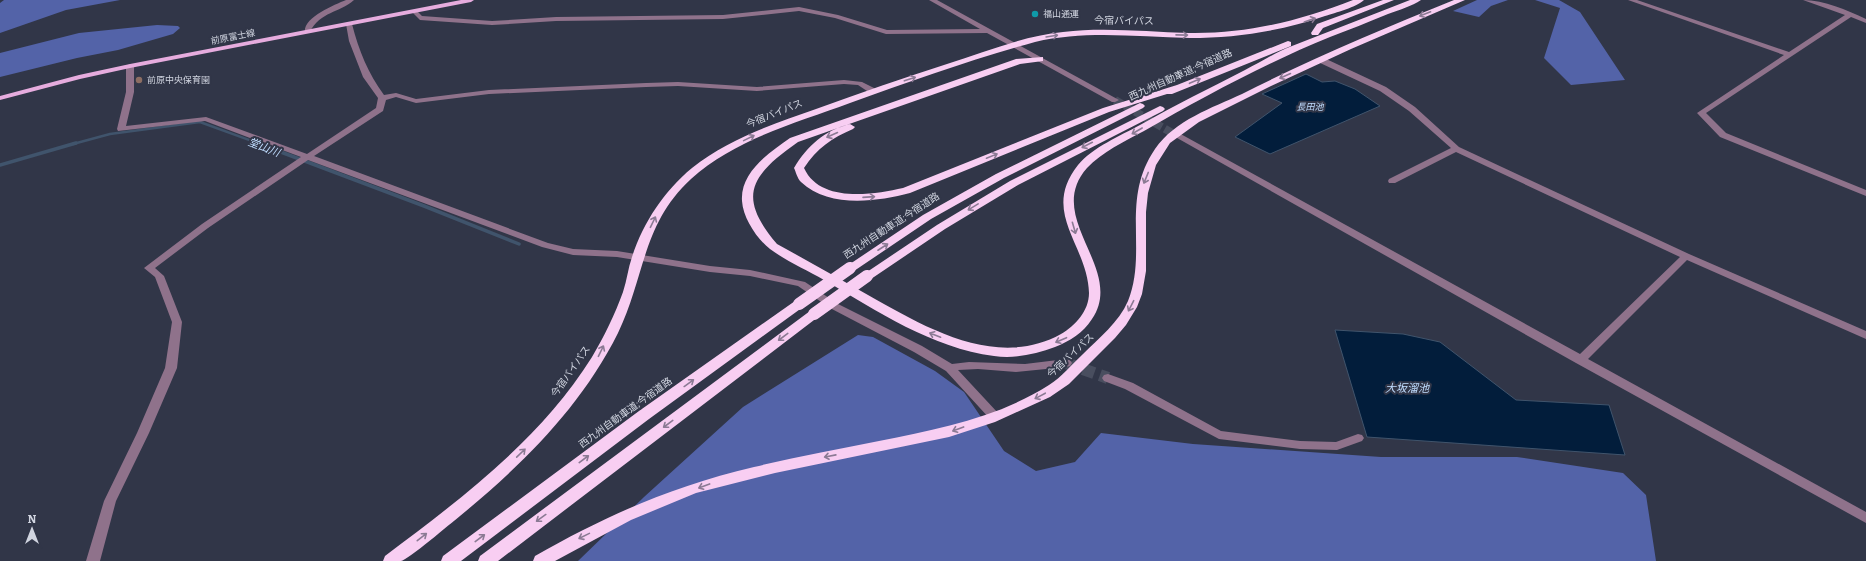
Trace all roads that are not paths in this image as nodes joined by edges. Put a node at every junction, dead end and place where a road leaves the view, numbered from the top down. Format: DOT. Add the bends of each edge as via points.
graph roads {
  1 [pos="351,0"];
  2 [pos="471,0"];
  3 [pos="932,0"];
  4 [pos="1360,0"];
  5 [pos="1390,0"];
  6 [pos="1399,0"];
  7 [pos="1417,0"];
  8 [pos="1422,0"];
  9 [pos="1461,0"];
  10 [pos="1631,0"];
  11 [pos="1806,0"];
  12 [pos="415,12"];
  13 [pos="1851,14"];
  14 [pos="1866,21"];
  15 [pos="349,24"];
  16 [pos="989,31"];
  17 [pos="307,32"];
  18 [pos="1316,36"];
  19 [pos="1014,46"];
  20 [pos="1295,48"];
  21 [pos="1789,54"];
  22 [pos="1040,59"];
  23 [pos="1321,60"];
  24 [pos="130,66"];
  25 [pos="1177,88"];
  26 [pos="873,91"];
  27 [pos="0,98"];
  28 [pos="382,98"];
  29 [pos="1115,100"];
  30 [pos="1174,134"];
  31 [pos="1456,149"];
  32 [pos="310,156"];
  33 [pos="1392,181"];
  34 [pos="1866,193"];
  35 [pos="1686,256"];
  36 [pos="638,258"];
  37 [pos="1866,335"];
  38 [pos="1580,360"];
  39 [pos="1066,363"];
  40 [pos="950,368"];
  41 [pos="1108,378"];
  42 [pos="994,416"];
  43 [pos="1358,438"];
  44 [pos="1866,518"];
  45 [pos="93,561"];
  46 [pos="391,561"];
  47 [pos="449,561"];
  48 [pos="486,561"];
  49 [pos="541,561"];
  1 -- 17 [label="street" via="314,20"];
  2 -- 12 [label="main road, 前原富士線"];
  3 -- 16 [label="street"];
  19 -- 4 [label="highway, 今宿バイパス, one-way" via="1063,34 1230,35 1257,32 1303,22"];
  5 -- 18 [label="highway" via="1320,26"];
  6 -- 18 [label="highway, 西九州自動車道;今宿道路"];
  7 -- 18 [label="highway, 西九州自動車道;今宿道路"];
  8 -- 18 [label="highway" via="1333,38"];
  9 -- 23 [label="highway, 今宿バイパス, one-way" via="1370,36"];
  10 -- 21 [label="street"];
  11 -- 13 [label="street"];
  12 -- 15 [label="main road, 前原富士線"];
  12 -- 16 [label="street" via="420,18 492,23 564,18 723,17 799,9 836,16 886,32"];
  13 -- 14 [label="street"];
  13 -- 21 [label="street"];
  15 -- 17 [label="main road, 前原富士線"];
  15 -- 28 [label="street" via="367,77"];
  16 -- 19 [label="street"];
  17 -- 24 [label="main road, 前原富士線"];
  18 -- 20 [label="highway, 西九州自動車道;今宿道路"];
  25 -- 18 [label="highway, 西九州自動車道;今宿道路, one-way"];
  19 -- 22 [label="street"];
  26 -- 19 [label="highway, 今宿バイパス, one-way"];
  20 -- 22 [label="highway, one-way" via="1171,111 1113,144 1083,166 1070,188 1069,208 1074,232 1089,262 1095,294 1092,310 1068,337 1047,346 1024,351 995,352 956,343 924,331 773,246 760,233 751,218 746,193 751,180 762,163 794,140 1018,61"];
  20 -- 48 [label="highway, 西九州自動車道;今宿道路, one-way, bridge" via="1135,121 1014,183 941,227 814,314"];
  21 -- 34 [label="street" via="1701,114 1723,135"];
  22 -- 25 [label="highway, one-way" via="826,137 808,152 800,168 804,179 816,188 842,197 878,197 906,191 1106,110"];
  22 -- 29 [label="street"];
  23 -- 30 [label="highway, 今宿バイパス, one-way" via="1203,116"];
  23 -- 31 [label="street" via="1383,89 1412,109"];
  24 -- 27 [label="main road, 前原富士線" via="72,78"];
  24 -- 32 [label="street" via="130,92 121,129 206,119"];
  47 -- 25 [label="highway, 西九州自動車道;今宿道路, one-way, bridge" via="644,415 850,268 927,217 1065,142"];
  26 -- 28 [label="street" via="858,82 757,89 678,84 510,90 416,101 396,95"];
  36 -- 26 [label="highway, 今宿バイパス, one-way" via="654,220 668,197 694,171 716,156 766,130"];
  28 -- 32 [label="street" via="380,109"];
  30 -- 38 [label="street"];
  30 -- 42 [label="highway, 今宿バイパス, one-way" via="1155,156 1144,185 1140,218 1140,270 1133,305 1112,334 1069,377 1055,388"];
  31 -- 33 [label="street"];
  31 -- 35 [label="street"];
  32 -- 36 [label="street" via="545,245 573,252 617,254"];
  32 -- 45 [label="street" via="227,210 170,250 150,268 159,276 177,322 171,368 110,501"];
  35 -- 37 [label="street"];
  35 -- 38 [label="street"];
  36 -- 40 [label="street" via="750,273 801,284 834,306"];
  46 -- 36 [label="highway, 今宿バイパス, one-way" via="502,472 524,451 574,393 597,359 612,329 632,281"];
  38 -- 44 [label="street"];
  39 -- 40 [label="street" via="1025,368 960,365"];
  40 -- 42 [label="street"];
  41 -- 43 [label="street" via="1129,386 1219,435 1300,445 1337,446"];
  42 -- 49 [label="highway, 今宿バイパス, one-way" via="950,432 713,482 640,510 576,540"];
}
